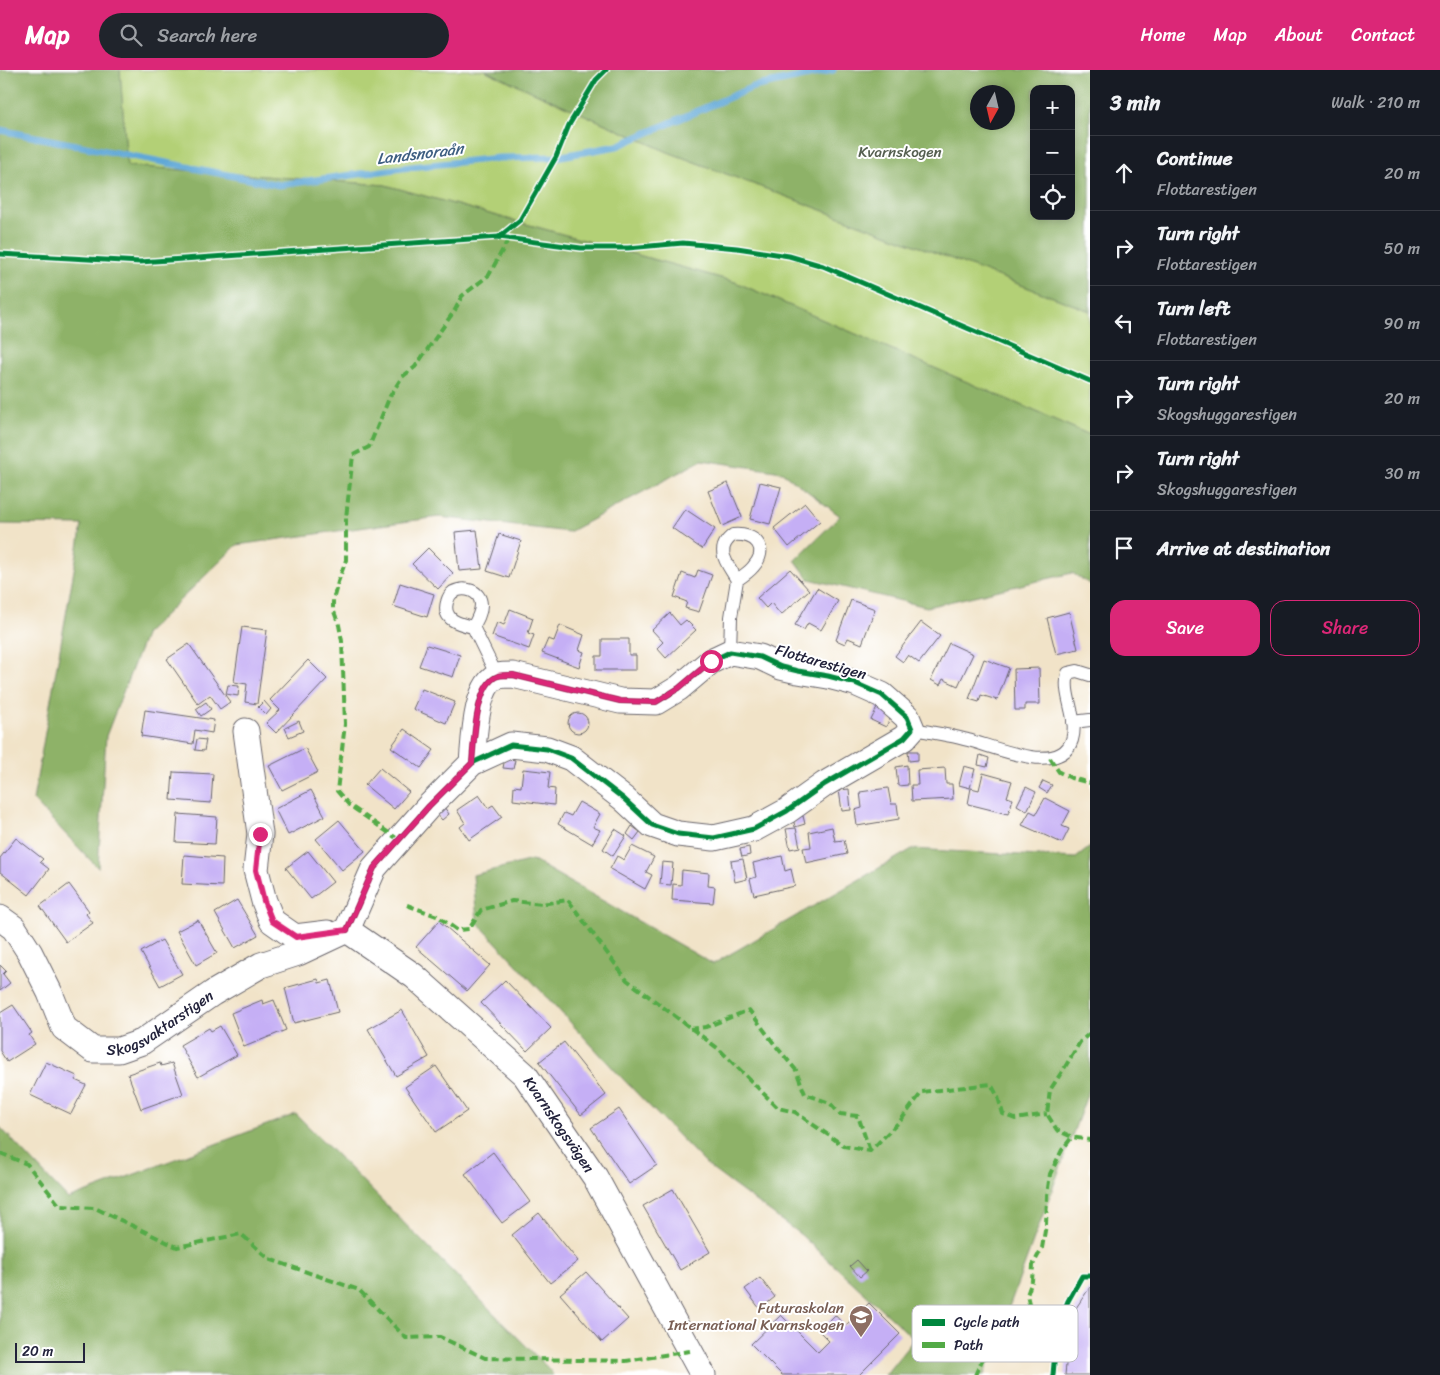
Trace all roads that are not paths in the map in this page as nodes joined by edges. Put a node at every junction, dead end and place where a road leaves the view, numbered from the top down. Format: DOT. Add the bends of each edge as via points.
graph roads {
  1 [pos="737,580"];
  2 [pos="473,627"];
  3 [pos="730,652"];
  4 [pos="1090,675"];
  5 [pos="497,676"];
  6 [pos="1090,720"];
  7 [pos="1073,722"];
  8 [pos="912,728"];
  9 [pos="246,731"];
  10 [pos="472,763"];
  11 [pos="0,918"];
  12 [pos="347,930"];
  13 [pos="700,1374"];
  1 -- 3 [label="lane" via="730,617"];
  2 -- 5 [label="lane"];
  3 -- 5 [label="street" via="711,661 679,688 656,702 620,701 513,675"];
  3 -- 8 [label="street, Flottarestigen" via="760,656 781,667 855,683 882,695 907,717"];
  4 -- 7 [label="lane" via="1077,671 1068,673 1066,682"];
  5 -- 10 [label="street" via="485,686 476,716"];
  6 -- 7 [label="lane"];
  7 -- 8 [label="lane" via="1068,750 1055,758 1017,754"];
  8 -- 10 [label="street" via="904,738 825,784 788,811 754,829 714,838 678,834 652,825 597,776 571,758 547,748 512,745"];
  9 -- 12 [label="street" via="260,834 256,870 272,921 296,937"];
  10 -- 12 [label="street" via="374,868"];
  11 -- 12 [label="street, Skogsvaktarstigen" via="14,928 30,953 64,1028 93,1050 119,1050 142,1042 213,993 261,965 298,953"];
  12 -- 13 [label="street, Kvarnskogsvägen" via="414,976 525,1075 595,1177"];
}
